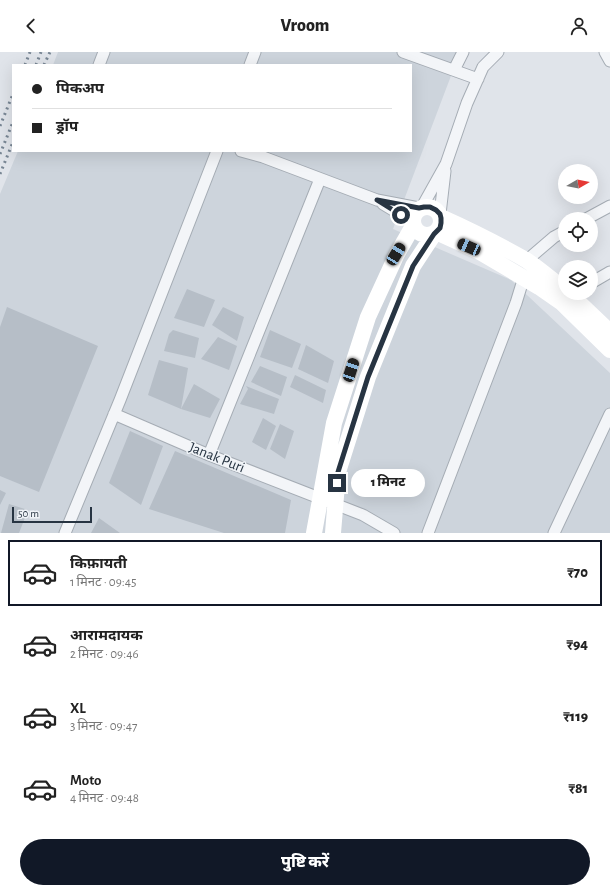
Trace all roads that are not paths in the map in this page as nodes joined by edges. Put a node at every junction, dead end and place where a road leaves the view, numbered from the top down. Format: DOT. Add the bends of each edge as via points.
graph roads {
  1 [pos="104,52"];
  2 [pos="255,52"];
  3 [pos="403,52"];
  4 [pos="463,52"];
  5 [pos="498,52"];
  6 [pos="605,52"];
  7 [pos="610,61"];
  8 [pos="99,64"];
  9 [pos="250,64"];
  10 [pos="454,70"];
  11 [pos="478,79"];
  12 [pos="217,152"];
  13 [pos="245,152"];
  14 [pos="446,164"];
  15 [pos="320,179"];
  16 [pos="377,200"];
  17 [pos="610,206"];
  18 [pos="598,212"];
  19 [pos="440,215"];
  20 [pos="417,216"];
  21 [pos="435,233"];
  22 [pos="558,235"];
  23 [pos="526,261"];
  24 [pos="610,272"];
  25 [pos="524,277"];
  26 [pos="598,279"];
  27 [pos="558,284"];
  28 [pos="577,300"];
  29 [pos="610,332"];
  30 [pos="610,350"];
  31 [pos="114,414"];
  32 [pos="610,414"];
  33 [pos="209,455"];
  34 [pos="320,499"];
  35 [pos="335,504"];
  36 [pos="65,533"];
  37 [pos="314,533"];
  38 [pos="333,533"];
  39 [pos="394,533"];
  40 [pos="428,533"];
  41 [pos="554,533"];
  1 -- 8 [label="street"];
  2 -- 9 [label="street"];
  3 -- 10 [label="street"];
  4 -- 10 [label="street"];
  5 -- 11 [label="street" via="483,67"];
  6 -- 7 [label="street"];
  10 -- 11 [label="street"];
  11 -- 14 [label="street"];
  12 -- 31 [label="street"];
  13 -- 15 [label="street"];
  14 -- 19 [label="street"];
  14 -- 20 [label="street"];
  15 -- 16 [label="street"];
  15 -- 33 [label="street"];
  16 -- 20 [label="street"];
  16 -- 20 [label="street"];
  17 -- 18 [label="street"];
  19 -- 20 [label="street" via="430,207"];
  19 -- 21 [label="street" via="440,228"];
  19 -- 23 [label="street"];
  20 -- 21 [label="street" via="416,231 424,235"];
  20 -- 34 [label="street" via="396,254 368,317 334,423"];
  21 -- 25 [label="street" via="480,252"];
  21 -- 35 [label="street" via="413,266 368,377 338,472"];
  22 -- 23 [label="street"];
  23 -- 27 [label="street"];
  24 -- 26 [label="street"];
  25 -- 30 [label="street" via="562,303"];
  25 -- 40 [label="street"];
  28 -- 29 [label="street"];
  31 -- 33 [label="street, Janak Puri"];
  31 -- 36 [label="street"];
  32 -- 41 [label="street"];
  33 -- 34 [label="street, Janak Puri"];
  34 -- 35 [label="street, Janak Puri"];
  34 -- 37 [label="street"];
  35 -- 38 [label="street"];
  35 -- 39 [label="street, Janak Puri" via="363,515"];
}
